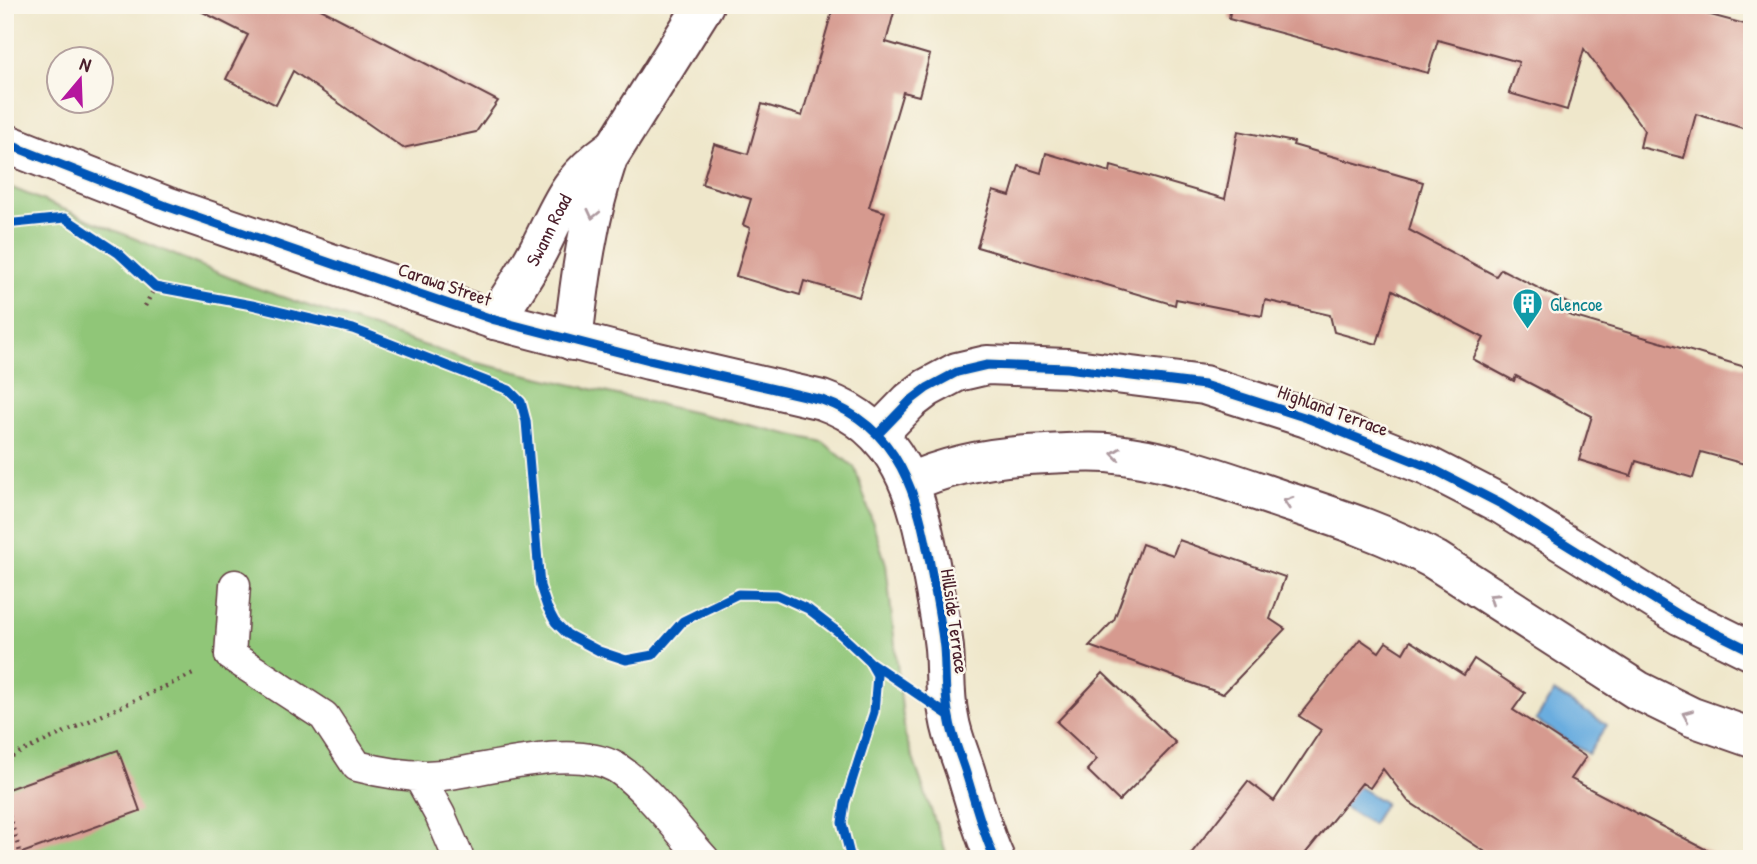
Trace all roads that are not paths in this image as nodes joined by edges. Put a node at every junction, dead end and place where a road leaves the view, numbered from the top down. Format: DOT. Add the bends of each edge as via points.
graph roads {
  1 [pos="704,5"];
  2 [pos="10,139"];
  3 [pos="612,149"];
  4 [pos="495,320"];
  5 [pos="573,341"];
  6 [pos="878,434"];
  7 [pos="909,483"];
  8 [pos="235,585"];
  9 [pos="1752,651"];
  10 [pos="1752,738"];
  11 [pos="418,775"];
  12 [pos="458,859"];
  13 [pos="704,859"];
  14 [pos="995,859"];
  1 -- 3 [label="street, Swann Road"];
  2 -- 4 [label="street, Carawa Street" via="166,206"];
  3 -- 4 [label="street, Swann Road" via="573,183"];
  3 -- 5 [label="street, Swann Road, one-way" via="590,228"];
  4 -- 5 [label="street, Carawa Street"];
  5 -- 6 [label="street, Carawa Street" via="822,400 850,412"];
  6 -- 7 [label="street, Hillside Terrace"];
  6 -- 9 [label="street, Highland Terrace" via="918,394 948,376 987,365 1067,368 1205,385 1307,418 1429,467 1501,504 1681,615"];
  10 -- 7 [label="street, one-way" via="1692,717 1637,690 1404,543 1182,467 1127,456 1069,452 953,466"];
  7 -- 14 [label="street, Hillside Terrace" via="924,533 942,629 951,729"];
  8 -- 11 [label="lane" via="230,655 324,716 357,766"];
  11 -- 12 [label="lane"];
  11 -- 13 [label="lane" via="562,757 614,766"];
}
